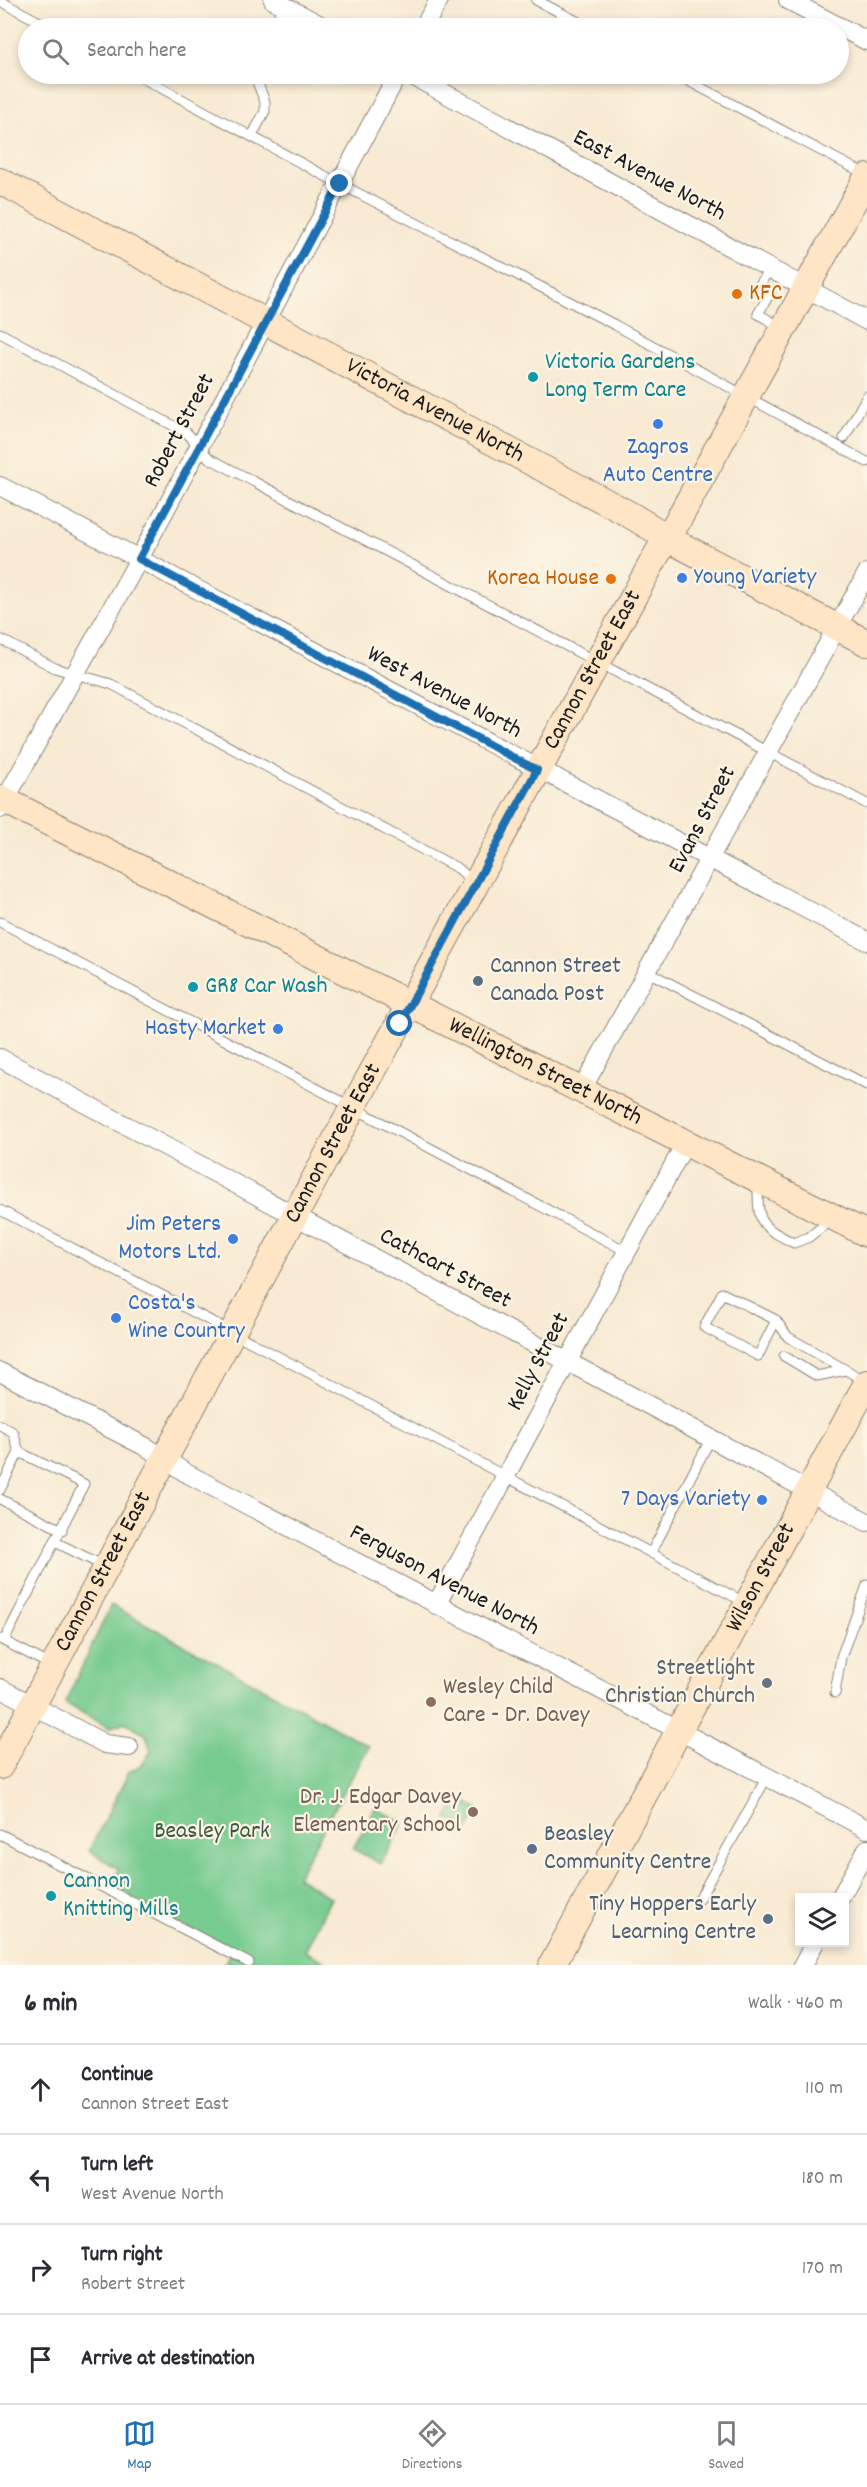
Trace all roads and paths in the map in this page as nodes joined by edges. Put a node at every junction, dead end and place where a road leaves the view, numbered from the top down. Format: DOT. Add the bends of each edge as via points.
graph roads {
  1 [pos="439,0"];
  2 [pos="536,0"];
  3 [pos="788,0"];
  4 [pos="0,1"];
  5 [pos="279,3"];
  6 [pos="32,18"];
  7 [pos="274,18"];
  8 [pos="307,18"];
  9 [pos="429,18"];
  10 [pos="571,18"];
  11 [pos="823,18"];
  12 [pos="849,32"];
  13 [pos="867,41"];
  14 [pos="154,84"];
  15 [pos="258,84"];
  16 [pos="393,84"];
  17 [pos="428,84"];
  18 [pos="694,84"];
  19 [pos="252,136"];
  20 [pos="867,176"];
  21 [pos="0,181"];
  22 [pos="340,184"];
  23 [pos="770,268"];
  24 [pos="806,287"];
  25 [pos="867,321"];
  26 [pos="265,323"];
  27 [pos="783,328"];
  28 [pos="0,333"];
  29 [pos="867,396"];
  30 [pos="746,398"];
  31 [pos="844,438"];
  32 [pos="198,447"];
  33 [pos="867,462"];
  34 [pos="0,486"];
  35 [pos="668,537"];
  36 [pos="139,559"];
  37 [pos="867,573"];
  38 [pos="836,627"];
  39 [pos="0,639"];
  40 [pos="867,643"];
  41 [pos="598,661"];
  42 [pos="76,674"];
  43 [pos="768,751"];
  44 [pos="537,770"];
  45 [pos="2,802"];
  46 [pos="867,804"];
  47 [pos="710,859"];
  48 [pos="475,884"];
  49 [pos="0,922"];
  50 [pos="867,941"];
  51 [pos="648,972"];
  52 [pos="411,1004"];
  53 [pos="0,1058"];
  54 [pos="867,1085"];
  55 [pos="581,1091"];
  56 [pos="352,1110"];
  57 [pos="686,1142"];
  58 [pos="758,1177"];
  59 [pos="0,1210"];
  60 [pos="296,1216"];
  61 [pos="835,1217"];
  62 [pos="867,1234"];
  63 [pos="626,1251"];
  64 [pos="776,1320"];
  65 [pos="233,1333"];
  66 [pos="784,1356"];
  67 [pos="567,1361"];
  68 [pos="0,1372"];
  69 [pos="860,1378"];
  70 [pos="0,1425"];
  71 [pos="711,1438"];
  72 [pos="19,1452"];
  73 [pos="164,1459"];
  74 [pos="505,1477"];
  75 [pos="0,1490"];
  76 [pos="807,1491"];
  77 [pos="0,1499"];
  78 [pos="867,1522"];
  79 [pos="62,1530"];
  80 [pos="56,1542"];
  81 [pos="651,1553"];
  82 [pos="105,1567"];
  83 [pos="867,1585"];
  84 [pos="746,1603"];
  85 [pos="436,1605"];
  86 [pos="2,1640"];
  87 [pos="53,1666"];
  88 [pos="0,1688"];
  89 [pos="835,1693"];
  90 [pos="32,1705"];
  91 [pos="679,1730"];
  92 [pos="129,1747"];
  93 [pos="0,1766"];
  94 [pos="767,1777"];
  95 [pos="867,1829"];
  96 [pos="0,1834"];
  97 [pos="867,1849"];
  98 [pos="843,1893"];
  99 [pos="699,1899"];
  100 [pos="812,1947"];
  101 [pos="249,1963"];
  102 [pos="552,1965"];
  103 [pos="803,1965"];
  1 -- 9 [label="street"];
  2 -- 10 [label="lane"];
  3 -- 11 [label="street"];
  4 -- 6 [label="lane"];
  5 -- 7 [label="lane"];
  5 -- 8 [label="street"];
  12 -- 13 [label="street"];
  14 -- 19 [label="lane"];
  15 -- 19 [label="lane" via="266,102 265,111"];
  16 -- 22 [label="street, Robert Street"];
  17 -- 23 [label="street, East Avenue North"];
  18 -- 20 [label="lane"];
  19 -- 22 [label="lane"];
  20 -- 24 [label="main road, Cannon Street East"];
  21 -- 26 [label="main road, Victoria Avenue North"];
  22 -- 26 [label="street, Robert Street"];
  22 -- 30 [label="lane"];
  23 -- 24 [label="street, East Avenue North"];
  23 -- 27 [label="lane" via="759,286 770,293 758,315"];
  24 -- 25 [label="street, East Avenue North"];
  24 -- 27 [label="main road, Cannon Street East"];
  26 -- 32 [label="street, Robert Street"];
  26 -- 35 [label="main road, Victoria Avenue North"];
  27 -- 30 [label="main road, Cannon Street East"];
  28 -- 32 [label="lane" via="187,433"];
  29 -- 31 [label="lane"];
  30 -- 33 [label="lane"];
  30 -- 35 [label="main road, Cannon Street East"];
  32 -- 36 [label="street, Robert Street"];
  32 -- 41 [label="lane" via="208,458"];
  34 -- 36 [label="street, West Avenue North"];
  35 -- 38 [label="main road, Victoria Avenue North"];
  35 -- 41 [label="main road, Cannon Street East"];
  36 -- 42 [label="street, Robert Street"];
  36 -- 44 [label="street, West Avenue North"];
  37 -- 38 [label="street, Evans Street"];
  38 -- 40 [label="main road, Victoria Avenue North"];
  38 -- 43 [label="street, Evans Street"];
  39 -- 42 [label="lane" via="55,668"];
  41 -- 43 [label="lane"];
  41 -- 44 [label="main road, Cannon Street East"];
  42 -- 45 [label="street, Robert Street"];
  42 -- 48 [label="lane" via="111,684 459,869"];
  43 -- 46 [label="lane"];
  43 -- 47 [label="street, Evans Street"];
  44 -- 47 [label="street, West Avenue North"];
  44 -- 48 [label="main road, Cannon Street East"];
  45 -- 52 [label="main road, Wellington Street North"];
  47 -- 50 [label="street, West Avenue North"];
  47 -- 51 [label="street, Evans Street"];
  48 -- 52 [label="main road, Cannon Street East"];
  49 -- 56 [label="lane" via="228,1040"];
  51 -- 54 [label="lane"];
  51 -- 55 [label="street, Evans Street"];
  52 -- 55 [label="main road, Wellington Street North"];
  52 -- 56 [label="main road, Cannon Street East"];
  53 -- 60 [label="street, Cathcart Street"];
  55 -- 57 [label="main road, Wellington Street North"];
  56 -- 60 [label="main road, Cannon Street East"];
  56 -- 63 [label="lane"];
  57 -- 58 [label="main road, Wellington Street North"];
  57 -- 63 [label="street, Kelly Street"];
  58 -- 61 [label="main road, Wellington Street North"];
  58 -- 61 [label="lane" via="758,1209 767,1229 794,1243"];
  59 -- 65 [label="lane"];
  60 -- 65 [label="main road, Cannon Street East"];
  60 -- 67 [label="street, Cathcart Street"];
  61 -- 62 [label="main road, Wellington Street North"];
  63 -- 67 [label="street, Kelly Street"];
  64 -- 64 [label="lane" via="758,1356 704,1327 722,1293"];
  64 -- 69 [label="lane" via="788,1337"];
  65 -- 73 [label="main road, Cannon Street East"];
  65 -- 74 [label="lane"];
  66 -- 69 [label="lane" via="817,1376"];
  67 -- 71 [label="street, Cathcart Street"];
  67 -- 74 [label="street, Kelly Street"];
  68 -- 73 [label="street, Ferguson Avenue North"];
  69 -- 76 [label="main road, Wilson Street"];
  70 -- 72 [label="lane" via="14,1432"];
  71 -- 76 [label="street, Cathcart Street"];
  71 -- 81 [label="lane"];
  72 -- 75 [label="lane"];
  72 -- 79 [label="lane" via="84,1484"];
  73 -- 82 [label="main road, Cannon Street East"];
  73 -- 85 [label="street, Ferguson Avenue North"];
  74 -- 81 [label="lane"];
  74 -- 85 [label="street, Kelly Street"];
  76 -- 78 [label="street, Cathcart Street"];
  76 -- 84 [label="main road, Wilson Street"];
  77 -- 79 [label="lane"];
  79 -- 80 [label="lane"];
  80 -- 82 [label="lane"];
  80 -- 86 [label="lane"];
  81 -- 84 [label="lane"];
  82 -- 87 [label="main road, Cannon Street East"];
  83 -- 89 [label="lane" via="841,1657"];
  84 -- 91 [label="main road, Wilson Street"];
  85 -- 91 [label="street, Ferguson Avenue North"];
  86 -- 87 [label="lane"];
  87 -- 90 [label="main road, Cannon Street East"];
  88 -- 90 [label="street"];
  90 -- 92 [label="street" via="105,1744"];
  90 -- 93 [label="main road, Cannon Street East"];
  91 -- 94 [label="street, Ferguson Avenue North"];
  91 -- 102 [label="main road, Wilson Street"];
  94 -- 95 [label="street, Ferguson Avenue North"];
  94 -- 99 [label="lane"];
  96 -- 101 [label="lane"];
  97 -- 98 [label="street"];
  100 -- 103 [label="street"];
}
